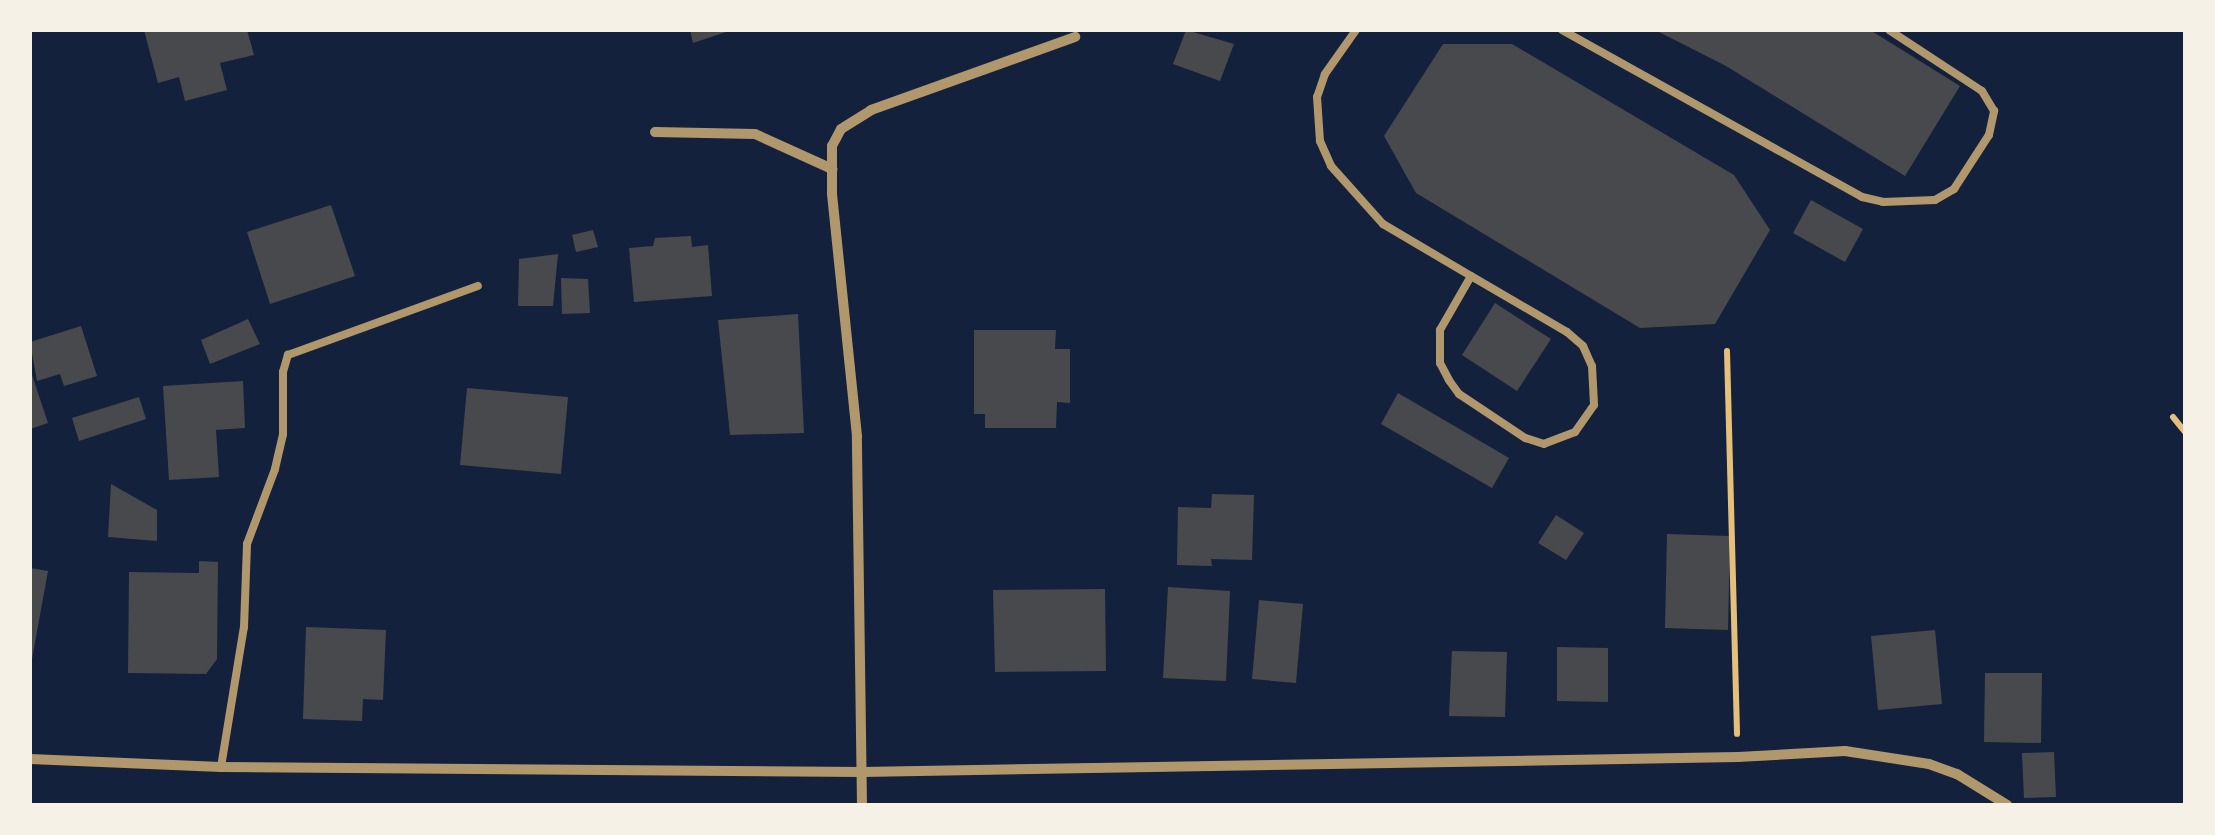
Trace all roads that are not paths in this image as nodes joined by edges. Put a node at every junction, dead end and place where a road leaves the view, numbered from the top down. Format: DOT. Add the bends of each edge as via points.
graph roads {
  1 [pos="1356,30"];
  2 [pos="1562,30"];
  3 [pos="1889,30"];
  4 [pos="1075,38"];
  5 [pos="656,132"];
  6 [pos="832,169"];
  7 [pos="1471,276"];
  8 [pos="478,286"];
  9 [pos="30,760"];
  10 [pos="221,767"];
  11 [pos="862,772"];
  12 [pos="862,805"];
  13 [pos="2007,805"];
  1 -- 7 [label="lane" via="1317,97 1320,142 1330,166 1383,224"];
  2 -- 3 [label="lane" via="1862,196 1935,200 1954,189 1988,135 1994,112 1982,91"];
  4 -- 6 [label="street" via="872,110 842,129 832,146"];
  5 -- 6 [label="street" via="755,134"];
  6 -- 11 [label="street" via="857,436"];
  7 -- 7 [label="lane" via="1440,330 1440,363 1448,380 1526,438 1544,444 1576,432 1594,406 1592,366 1583,346"];
  8 -- 10 [label="lane" via="288,355 279,452 246,544 244,628"];
  9 -- 10 [label="street"];
  10 -- 11 [label="street"];
  11 -- 12 [label="street"];
  11 -- 13 [label="street" via="1845,751 1928,764"];
}
